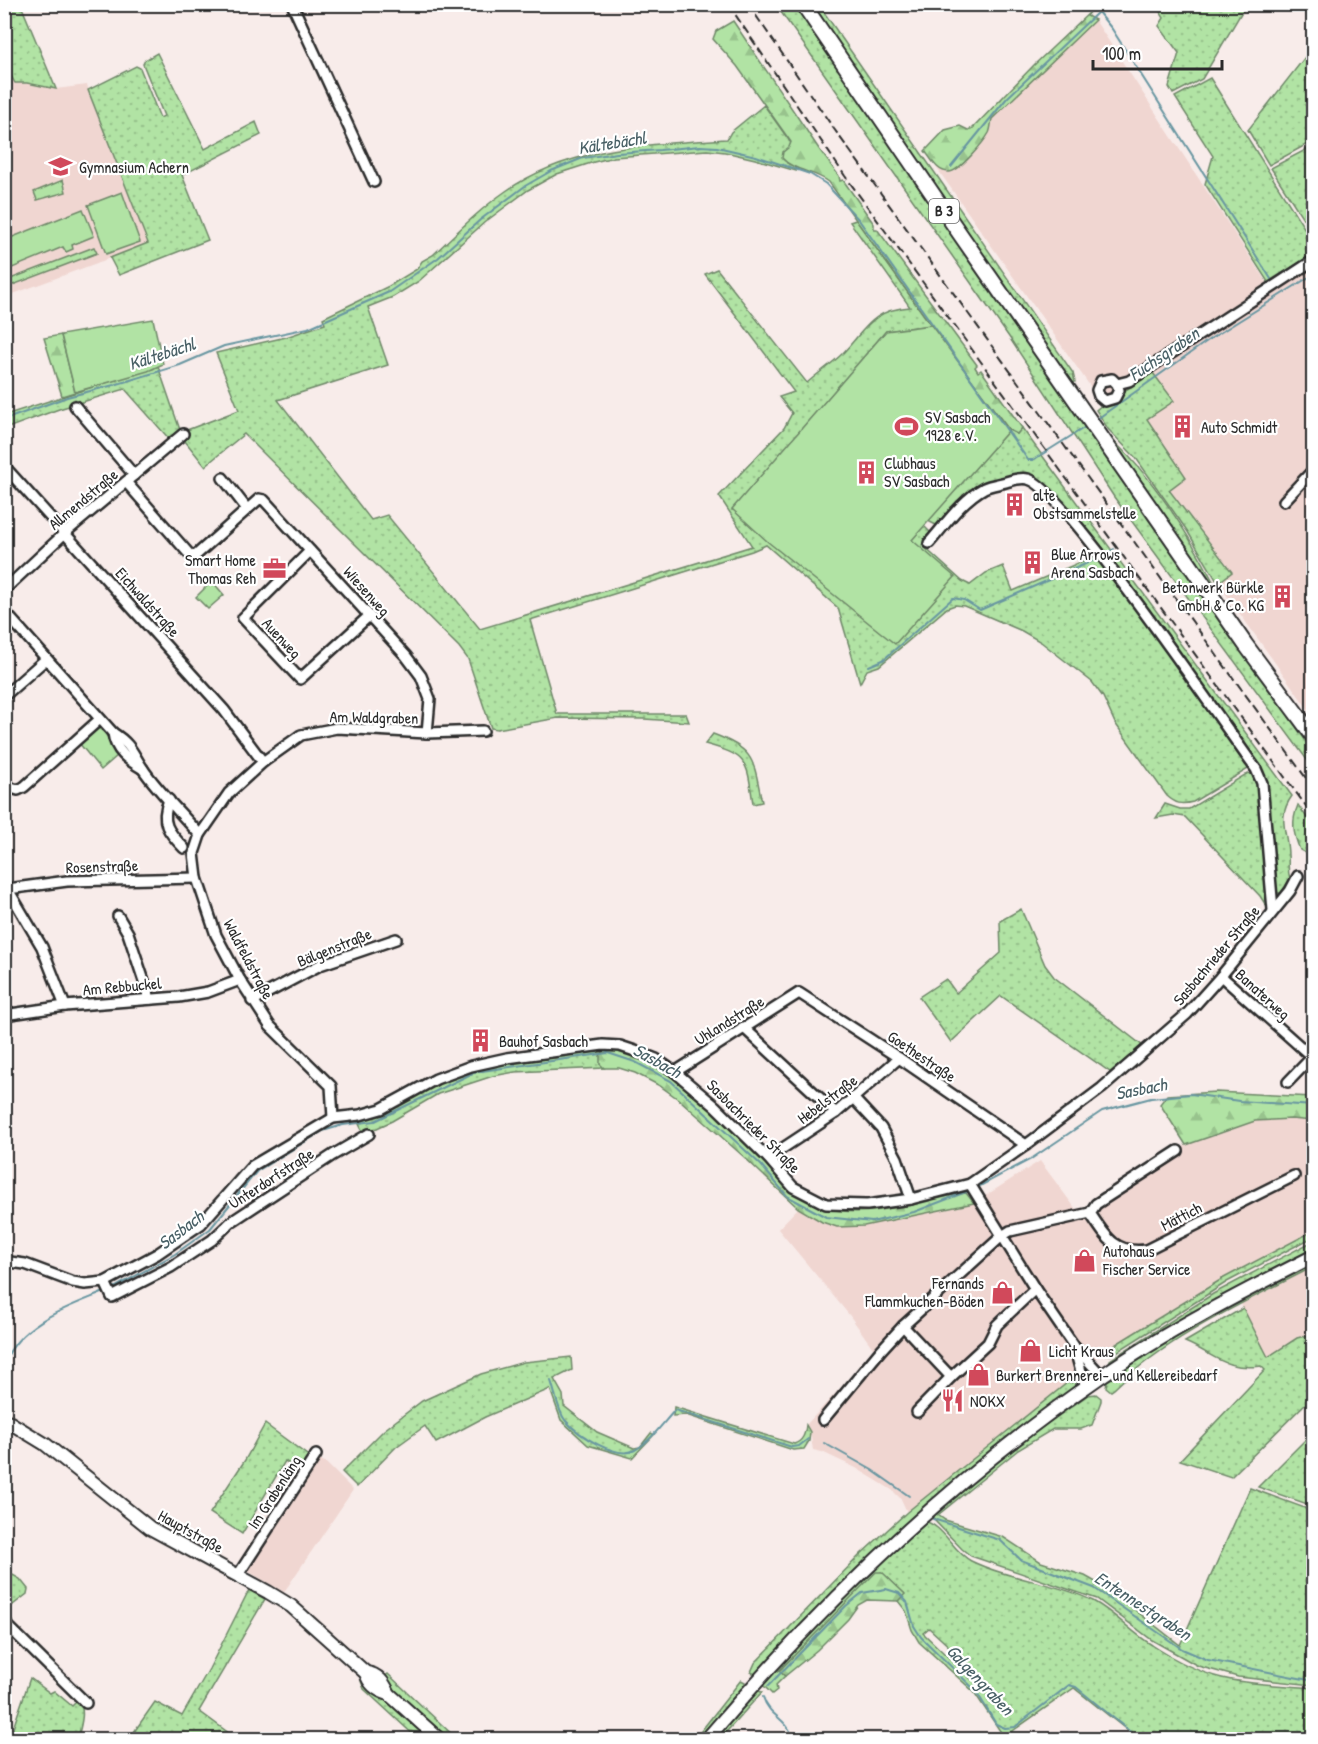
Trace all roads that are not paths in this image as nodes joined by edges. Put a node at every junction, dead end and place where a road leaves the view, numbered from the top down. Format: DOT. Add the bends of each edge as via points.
graph roads {
  1 [pos="292,4"];
  2 [pos="803,4"];
  3 [pos="374,182"];
  4 [pos="1314,260"];
  5 [pos="1117,384"];
  6 [pos="75,406"];
  7 [pos="183,434"];
  8 [pos="4,466"];
  9 [pos="1314,469"];
  10 [pos="134,475"];
  11 [pos="223,478"];
  12 [pos="126,482"];
  13 [pos="1284,501"];
  14 [pos="248,509"];
  15 [pos="66,532"];
  16 [pos="929,543"];
  17 [pos="310,551"];
  18 [pos="4,590"];
  19 [pos="4,611"];
  20 [pos="369,616"];
  21 [pos="46,659"];
  22 [pos="4,696"];
  23 [pos="100,719"];
  24 [pos="483,731"];
  25 [pos="427,733"];
  26 [pos="1314,737"];
  27 [pos="264,762"];
  28 [pos="4,781"];
  29 [pos="169,800"];
  30 [pos="200,835"];
  31 [pos="184,848"];
  32 [pos="1298,876"];
  33 [pos="197,878"];
  34 [pos="6,887"];
  35 [pos="1273,910"];
  36 [pos="118,916"];
  37 [pos="396,939"];
  38 [pos="1221,976"];
  39 [pos="240,980"];
  40 [pos="799,993"];
  41 [pos="150,999"];
  42 [pos="252,1001"];
  43 [pos="65,1006"];
  44 [pos="4,1015"];
  45 [pos="744,1027"];
  46 [pos="1313,1056"];
  47 [pos="899,1058"];
  48 [pos="675,1072"];
  49 [pos="1288,1083"];
  50 [pos="854,1100"];
  51 [pos="836,1113"];
  52 [pos="333,1118"];
  53 [pos="369,1134"];
  54 [pos="1026,1145"];
  55 [pos="1178,1151"];
  56 [pos="768,1158"];
  57 [pos="1294,1176"];
  58 [pos="971,1185"];
  59 [pos="911,1199"];
  60 [pos="1090,1213"];
  61 [pos="1002,1236"];
  62 [pos="1314,1256"];
  63 [pos="6,1261"];
  64 [pos="107,1288"];
  65 [pos="1035,1289"];
  66 [pos="903,1326"];
  67 [pos="1074,1346"];
  68 [pos="1102,1376"];
  69 [pos="951,1377"];
  70 [pos="1087,1386"];
  71 [pos="917,1412"];
  72 [pos="4,1419"];
  73 [pos="824,1420"];
  74 [pos="316,1455"];
  75 [pos="238,1575"];
  76 [pos="4,1622"];
  77 [pos="86,1703"];
  78 [pos="439,1739"];
  79 [pos="706,1740"];
  1 -- 3 [label="street"];
  2 -- 26 [label="main road, B 3" via="1245,644"];
  4 -- 5 [label="street" via="1129,381"];
  6 -- 10 [label="street"];
  7 -- 10 [label="street, Allmendstraße"];
  8 -- 15 [label="street, Eichwaldstraße"];
  9 -- 13 [label="street"];
  10 -- 12 [label="street, Allmendstraße"];
  11 -- 14 [label="street"];
  12 -- 14 [label="street" via="190,555 195,556"];
  12 -- 15 [label="street, Allmendstraße"];
  14 -- 17 [label="street, Wiesenweg" via="259,499 264,500"];
  15 -- 18 [label="street, Allmendstraße"];
  15 -- 27 [label="street, Eichwaldstraße" via="224,710"];
  16 -- 35 [label="street, Sasbachrieder Straße" via="984,488 1018,478 1035,481 1044,489 1130,593 1256,769 1262,783"];
  17 -- 20 [label="street, Wiesenweg"];
  17 -- 20 [label="street, Auenweg" via="243,618 300,679"];
  19 -- 21 [label="street"];
  20 -- 25 [label="street, Wiesenweg" via="421,676 430,699"];
  21 -- 22 [label="street"];
  21 -- 23 [label="street"];
  23 -- 28 [label="street" via="24,787 11,788"];
  23 -- 29 [label="street" via="123,739"];
  24 -- 25 [label="street, Am Waldgraben"];
  25 -- 27 [label="street, Am Waldgraben" via="333,729 302,735"];
  27 -- 30 [label="street, Am Waldgraben" via="229,793"];
  29 -- 30 [label="street"];
  29 -- 31 [label="street" via="164,812 165,825"];
  30 -- 33 [label="street, Waldfeldstraße" via="194,853"];
  32 -- 35 [label="street, Sasbachrieder Straße"];
  33 -- 34 [label="street, Rosenstraße" via="67,881"];
  33 -- 39 [label="street, Waldfeldstraße" via="216,935"];
  34 -- 43 [label="street" via="42,946"];
  35 -- 38 [label="street, Sasbachrieder Straße"];
  36 -- 41 [label="street" via="128,933"];
  37 -- 42 [label="street, Bälgenstraße" via="320,965"];
  38 -- 46 [label="street, Banaterweg"];
  38 -- 54 [label="street, Sasbachrieder Straße" via="1187,1014 1102,1088"];
  39 -- 41 [label="street, Am Rebbuckel" via="208,992"];
  39 -- 42 [label="street, Waldfeldstraße"];
  40 -- 45 [label="street, Uhlandstraße"];
  40 -- 47 [label="street, Goethestraße"];
  41 -- 43 [label="street, Am Rebbuckel"];
  42 -- 52 [label="street, Waldfeldstraße" via="270,1026 331,1086"];
  43 -- 44 [label="street, Am Rebbuckel"];
  45 -- 48 [label="street, Uhlandstraße"];
  45 -- 51 [label="street"];
  46 -- 49 [label="street"];
  47 -- 50 [label="street, Hebelstraße"];
  47 -- 54 [label="street, Goethestraße"];
  48 -- 52 [label="street, Sasbachrieder Straße" via="656,1059 620,1046 603,1045 471,1066 436,1079 381,1109"];
  48 -- 56 [label="street, Sasbachrieder Straße"];
  50 -- 51 [label="street, Hebelstraße"];
  50 -- 59 [label="street" via="880,1128 897,1158"];
  51 -- 56 [label="street, Hebelstraße"];
  52 -- 64 [label="street, Sasbachrieder Straße" via="252,1166 201,1224"];
  53 -- 64 [label="street, Unterdorfstraße" via="231,1222 171,1267 112,1297"];
  54 -- 58 [label="street, Sasbachrieder Straße"];
  55 -- 60 [label="street" via="1096,1204"];
  56 -- 59 [label="street, Sasbachrieder Straße" via="793,1187 826,1204 867,1205"];
  57 -- 60 [label="street, Mättich" via="1146,1250 1116,1246"];
  58 -- 59 [label="street, Sasbachrieder Straße"];
  58 -- 61 [label="street"];
  60 -- 61 [label="street"];
  61 -- 65 [label="street"];
  61 -- 66 [label="street"];
  62 -- 68 [label="street" via="1189,1322"];
  63 -- 64 [label="street, Sasbachrieder Straße"];
  65 -- 67 [label="street"];
  65 -- 69 [label="street"];
  66 -- 69 [label="street"];
  66 -- 73 [label="street"];
  67 -- 68 [label="street"];
  67 -- 70 [label="street"];
  68 -- 70 [label="street"];
  69 -- 71 [label="street"];
  70 -- 79 [label="street" via="996,1455 885,1550 786,1648"];
  72 -- 75 [label="street, Hauptstraße" via="45,1444 150,1528"];
  74 -- 75 [label="street, Im Grabenläng"];
  75 -- 78 [label="street, Hauptstraße" via="291,1606 364,1671 385,1684 389,1694"];
  76 -- 77 [label="street"];
}
